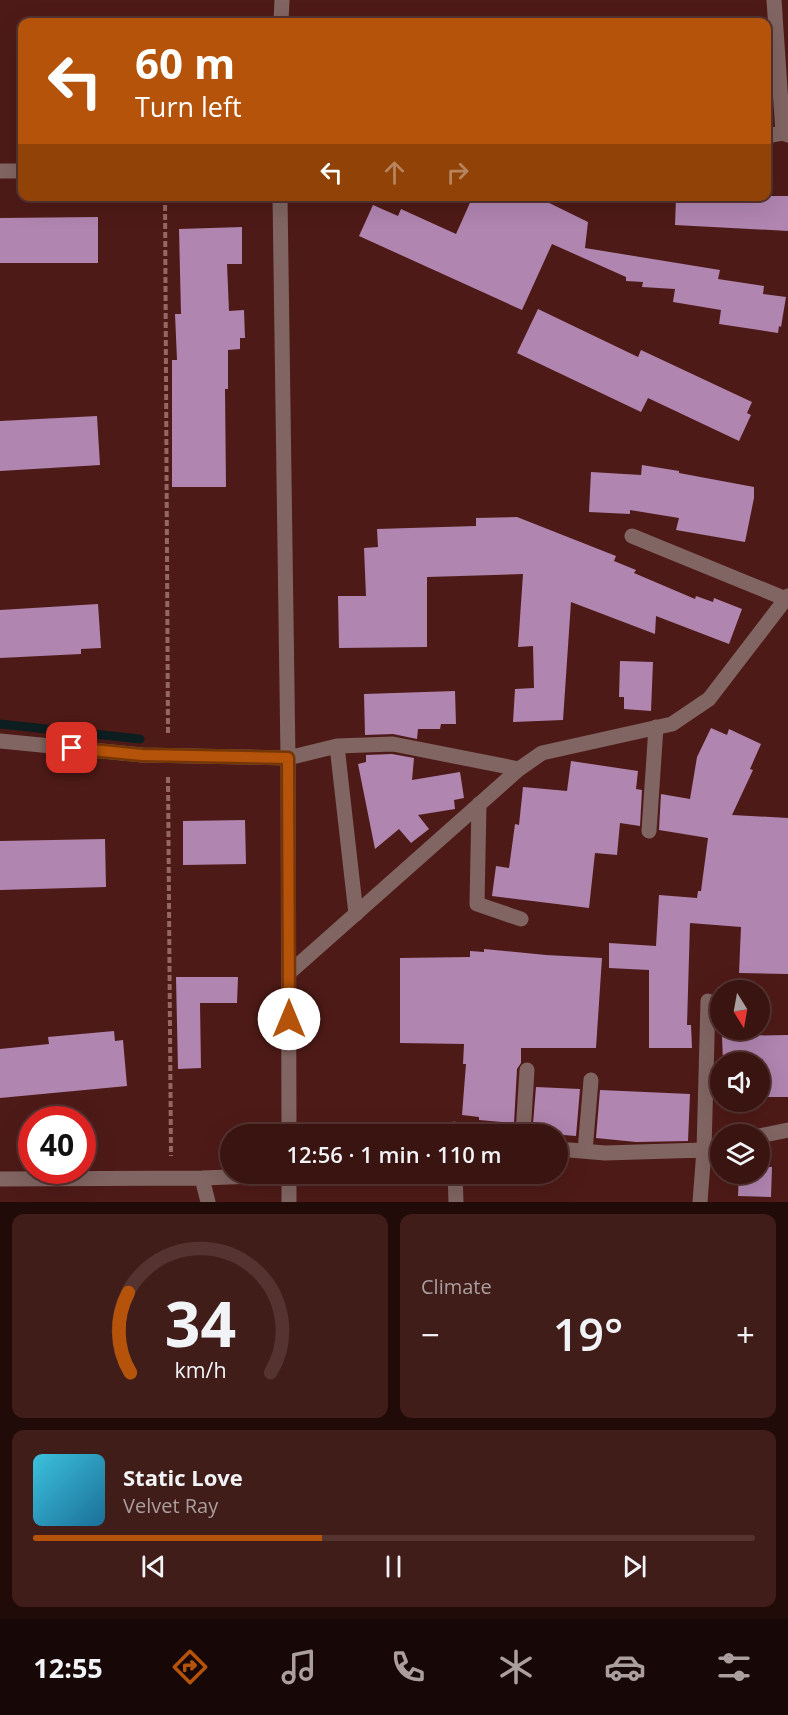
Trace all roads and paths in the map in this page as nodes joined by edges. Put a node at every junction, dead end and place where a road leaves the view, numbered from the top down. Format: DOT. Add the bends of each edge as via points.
graph roads {
  1 [pos="282,0"];
  2 [pos="774,0"];
  3 [pos="281,18"];
  4 [pos="786,134"];
  5 [pos="771,136"];
  6 [pos="0,171"];
  7 [pos="18,171"];
  8 [pos="165,201"];
  9 [pos="280,201"];
  10 [pos="633,536"];
  11 [pos="787,597"];
  12 [pos="656,728"];
  13 [pos="0,741"];
  14 [pos="337,746"];
  15 [pos="168,756"];
  16 [pos="288,758"];
  17 [pos="519,769"];
  18 [pos="479,804"];
  19 [pos="649,831"];
  20 [pos="356,914"];
  21 [pos="521,919"];
  22 [pos="289,973"];
  23 [pos="708,1000"];
  24 [pos="527,1070"];
  25 [pos="591,1080"];
  26 [pos="289,1124"];
  27 [pos="524,1124"];
  28 [pos="788,1131"];
  29 [pos="770,1134"];
  30 [pos="710,1148"];
  31 [pos="568,1150"];
  32 [pos="704,1150"];
  33 [pos="585,1151"];
  34 [pos="220,1177"];
  35 [pos="171,1178"];
  36 [pos="201,1178"];
  37 [pos="0,1179"];
  38 [pos="288,1184"];
  39 [pos="455,1184"];
  40 [pos="208,1202"];
  41 [pos="289,1202"];
  42 [pos="456,1202"];
  43 [pos="700,1202"];
  1 -- 3 [label="street"];
  2 -- 4 [label="street"];
  4 -- 5 [label="street"];
  6 -- 7 [label="street"];
  8 -- 15 [label="path"];
  9 -- 16 [label="street"];
  10 -- 11 [label="street"];
  11 -- 12 [label="street" via="709,699 672,724"];
  12 -- 17 [label="street" via="542,753"];
  12 -- 19 [label="street"];
  13 -- 15 [label="street"];
  14 -- 16 [label="street"];
  14 -- 17 [label="street" via="393,744"];
  14 -- 20 [label="street"];
  15 -- 16 [label="street"];
  15 -- 35 [label="path"];
  16 -- 22 [label="street"];
  17 -- 18 [label="street"];
  18 -- 20 [label="street"];
  18 -- 21 [label="street" via="477,904"];
  20 -- 22 [label="street"];
  22 -- 26 [label="street"];
  23 -- 32 [label="street"];
  24 -- 27 [label="street"];
  25 -- 33 [label="street"];
  28 -- 29 [label="street"];
  30 -- 32 [label="street"];
  31 -- 33 [label="street"];
  32 -- 33 [label="street"];
  32 -- 43 [label="street"];
  34 -- 36 [label="street"];
  35 -- 36 [label="street"];
  35 -- 37 [label="street"];
  36 -- 40 [label="street"];
  38 -- 41 [label="street"];
  39 -- 42 [label="street"];
}
